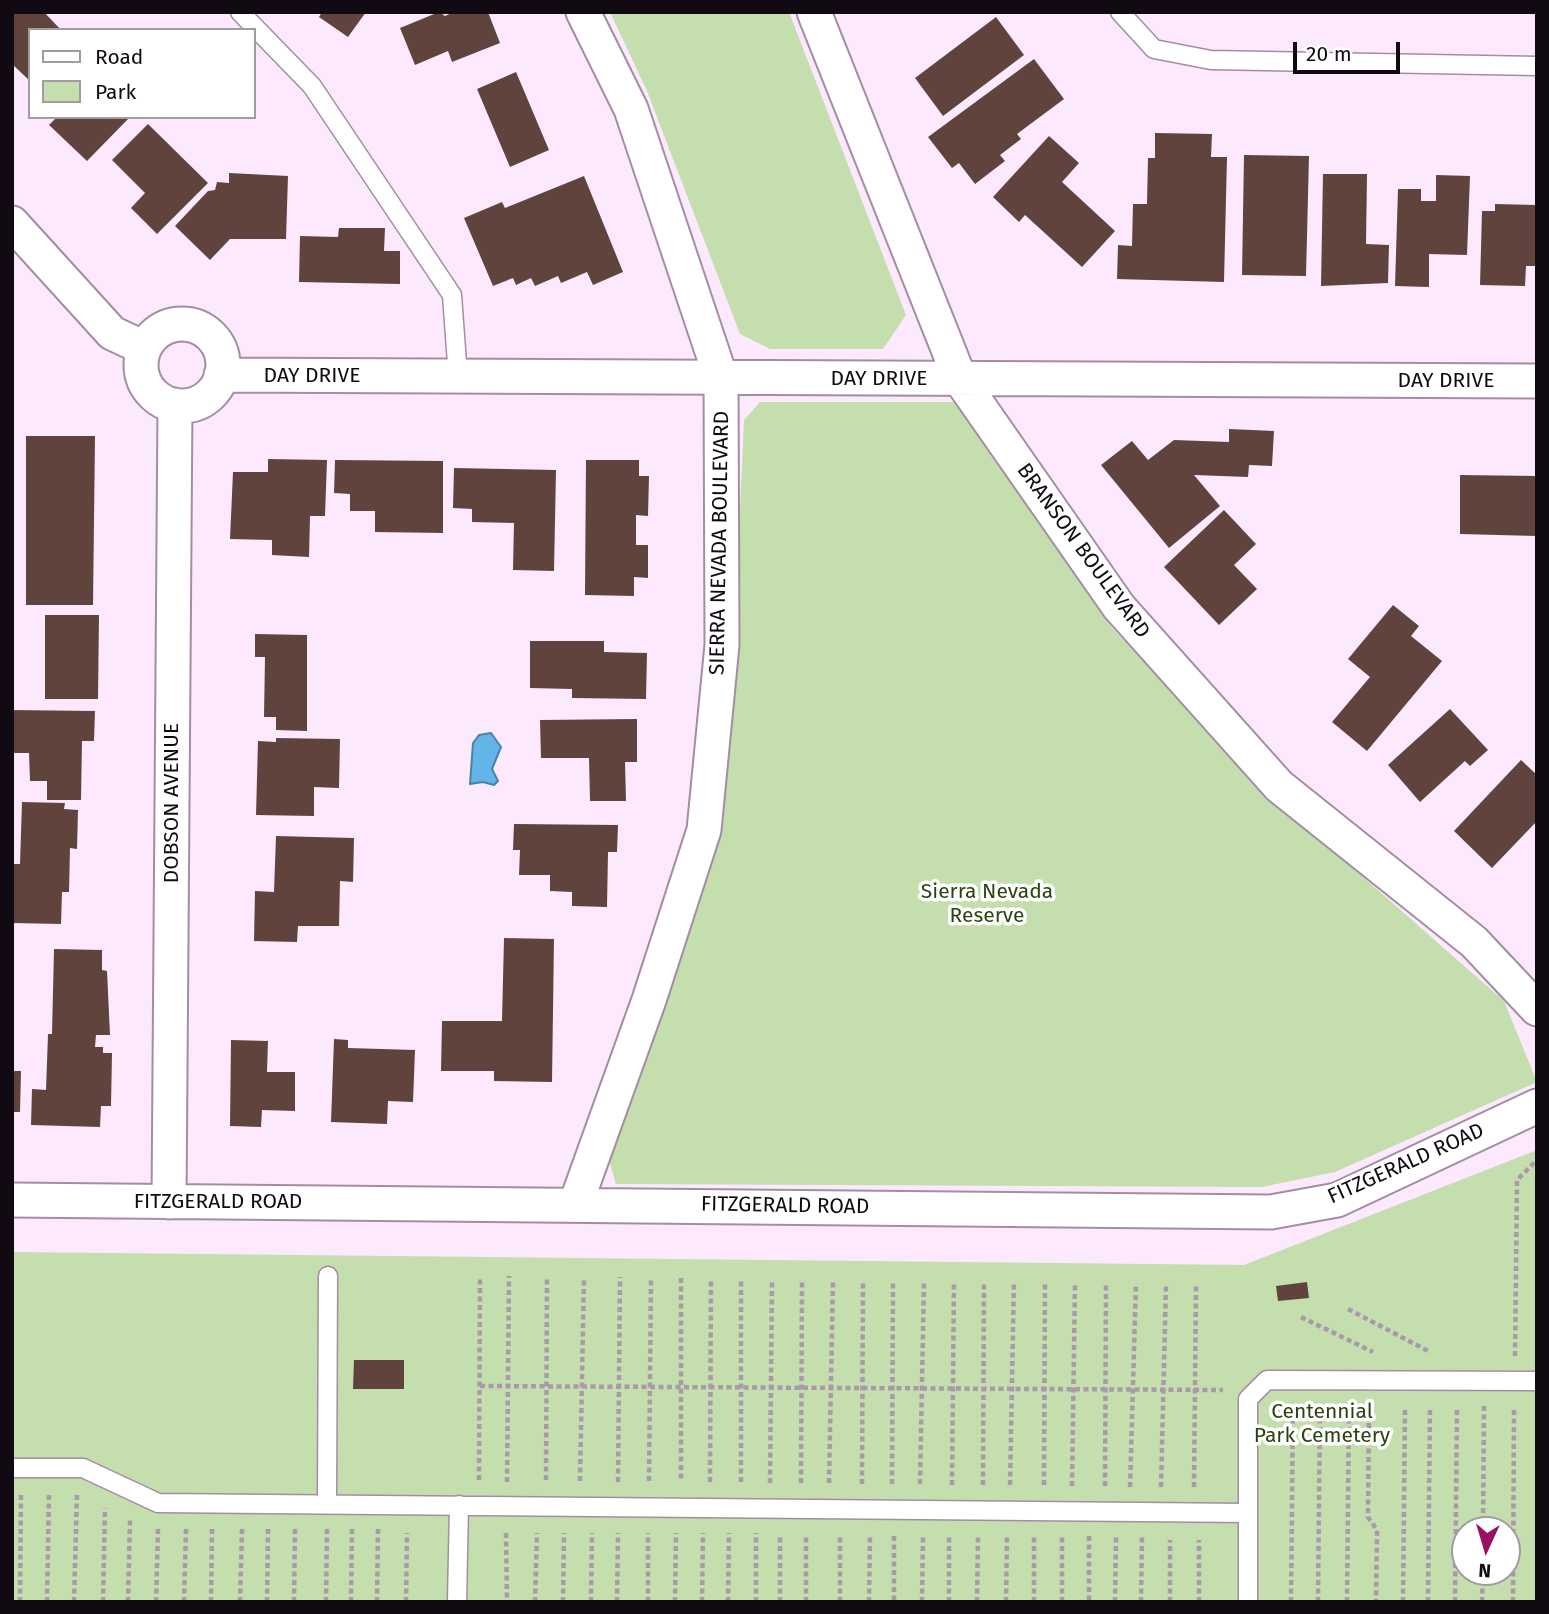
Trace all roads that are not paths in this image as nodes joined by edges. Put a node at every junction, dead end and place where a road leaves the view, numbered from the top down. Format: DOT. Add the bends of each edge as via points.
graph roads {
  1 [pos="240,12"];
  2 [pos="583,12"];
  3 [pos="814,12"];
  4 [pos="1119,12"];
  5 [pos="256,28"];
  6 [pos="256,28"];
  7 [pos="1537,66"];
  8 [pos="12,223"];
  9 [pos="144,348"];
  10 [pos="221,375"];
  11 [pos="458,377"];
  12 [pos="721,378"];
  13 [pos="961,379"];
  14 [pos="1537,382"];
  15 [pos="175,405"];
  16 [pos="1537,1009"];
  17 [pos="1537,1107"];
  18 [pos="12,1200"];
  19 [pos="169,1202"];
  20 [pos="576,1203"];
  21 [pos="328,1276"];
  22 [pos="1537,1381"];
  23 [pos="17,1468"];
  24 [pos="327,1503"];
  25 [pos="459,1505"];
  26 [pos="1248,1513"];
  27 [pos="457,1602"];
  28 [pos="1248,1602"];
  1 -- 6 [label="lane"];
  2 -- 12 [label="street, SIERRA NEVADA BOULEVARD" via="631,109"];
  3 -- 13 [label="street, BRANSON BOULEVARD"];
  4 -- 7 [label="lane" via="1154,49 1211,60"];
  5 -- 11 [label="lane" via="312,86 452,295"];
  8 -- 9 [label="street" via="112,333"];
  9 -- 10 [label="street" via="162,329 189,324 212,337 220,349"];
  9 -- 15 [label="street" via="140,360 145,384 163,402"];
  10 -- 11 [label="street, DAY DRIVE"];
  10 -- 15 [label="street" via="209,396 187,406"];
  11 -- 12 [label="street, DAY DRIVE"];
  12 -- 13 [label="street, DAY DRIVE"];
  12 -- 20 [label="street, SIERRA NEVADA BOULEVARD" via="722,645 704,830"];
  13 -- 14 [label="street, DAY DRIVE"];
  13 -- 16 [label="street, BRANSON BOULEVARD" via="1119,607 1279,786 1474,942"];
  15 -- 19 [label="street, DOBSON AVENUE"];
  17 -- 20 [label="street, FITZGERALD ROAD" via="1336,1200 1271,1212"];
  18 -- 19 [label="street, FITZGERALD ROAD"];
  19 -- 20 [label="street, FITZGERALD ROAD"];
  21 -- 24 [label="lane"];
  22 -- 26 [label="lane" via="1267,1380 1248,1399"];
  23 -- 24 [label="lane" via="77,1468 158,1503"];
  24 -- 25 [label="lane"];
  25 -- 26 [label="lane"];
  25 -- 27 [label="lane"];
  26 -- 28 [label="lane"];
}
